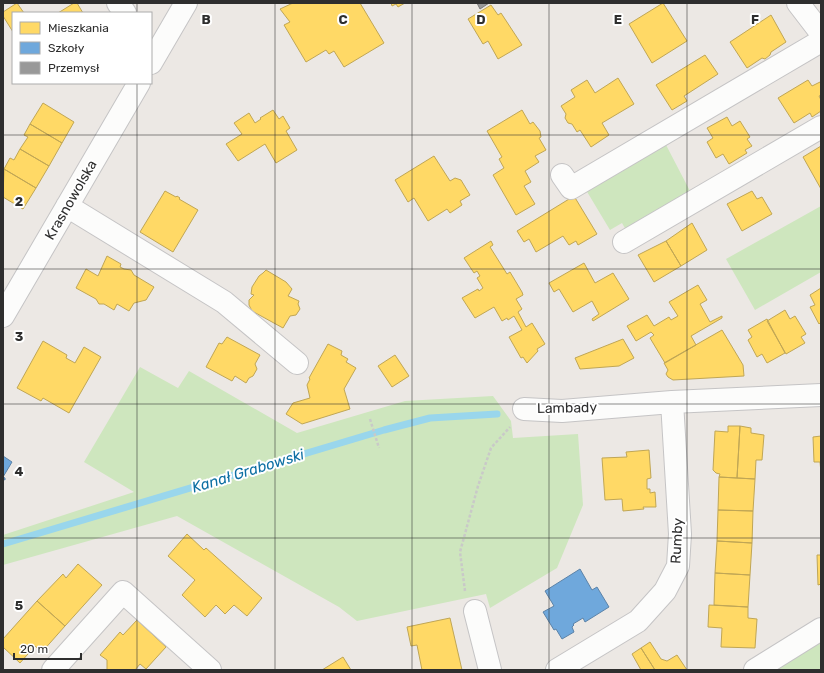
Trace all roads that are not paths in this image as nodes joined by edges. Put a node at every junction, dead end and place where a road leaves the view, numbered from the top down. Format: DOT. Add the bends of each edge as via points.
graph roads {
  1 [pos="118,3"];
  2 [pos="186,3"];
  3 [pos="798,3"];
  4 [pos="124,12"];
  5 [pos="821,33"];
  6 [pos="821,41"];
  7 [pos="154,52"];
  8 [pos="138,84"];
  9 [pos="821,128"];
  10 [pos="562,175"];
  11 [pos="67,206"];
  12 [pos="624,242"];
  13 [pos="3,316"];
  14 [pos="297,363"];
  15 [pos="821,395"];
  16 [pos="672,402"];
  17 [pos="524,409"];
  18 [pos="475,611"];
  19 [pos="821,629"];
  20 [pos="53,670"];
  21 [pos="210,670"];
  22 [pos="490,670"];
  23 [pos="557,670"];
  24 [pos="755,670"];
  1 -- 4 [label="street"];
  2 -- 7 [label="street"];
  3 -- 5 [label="street"];
  6 -- 10 [label="street" via="571,188"];
  8 -- 11 [label="street, Krasnowolska"];
  9 -- 12 [label="street"];
  11 -- 13 [label="street, Krasnowolska"];
  11 -- 14 [label="street" via="224,302"];
  15 -- 16 [label="street, Lambady"];
  16 -- 17 [label="street, Lambady" via="562,411"];
  16 -- 23 [label="street, Rumby" via="680,534 678,566 665,591 638,621"];
  18 -- 22 [label="street"];
  19 -- 24 [label="street"];
  20 -- 21 [label="street" via="123,592"];
}
